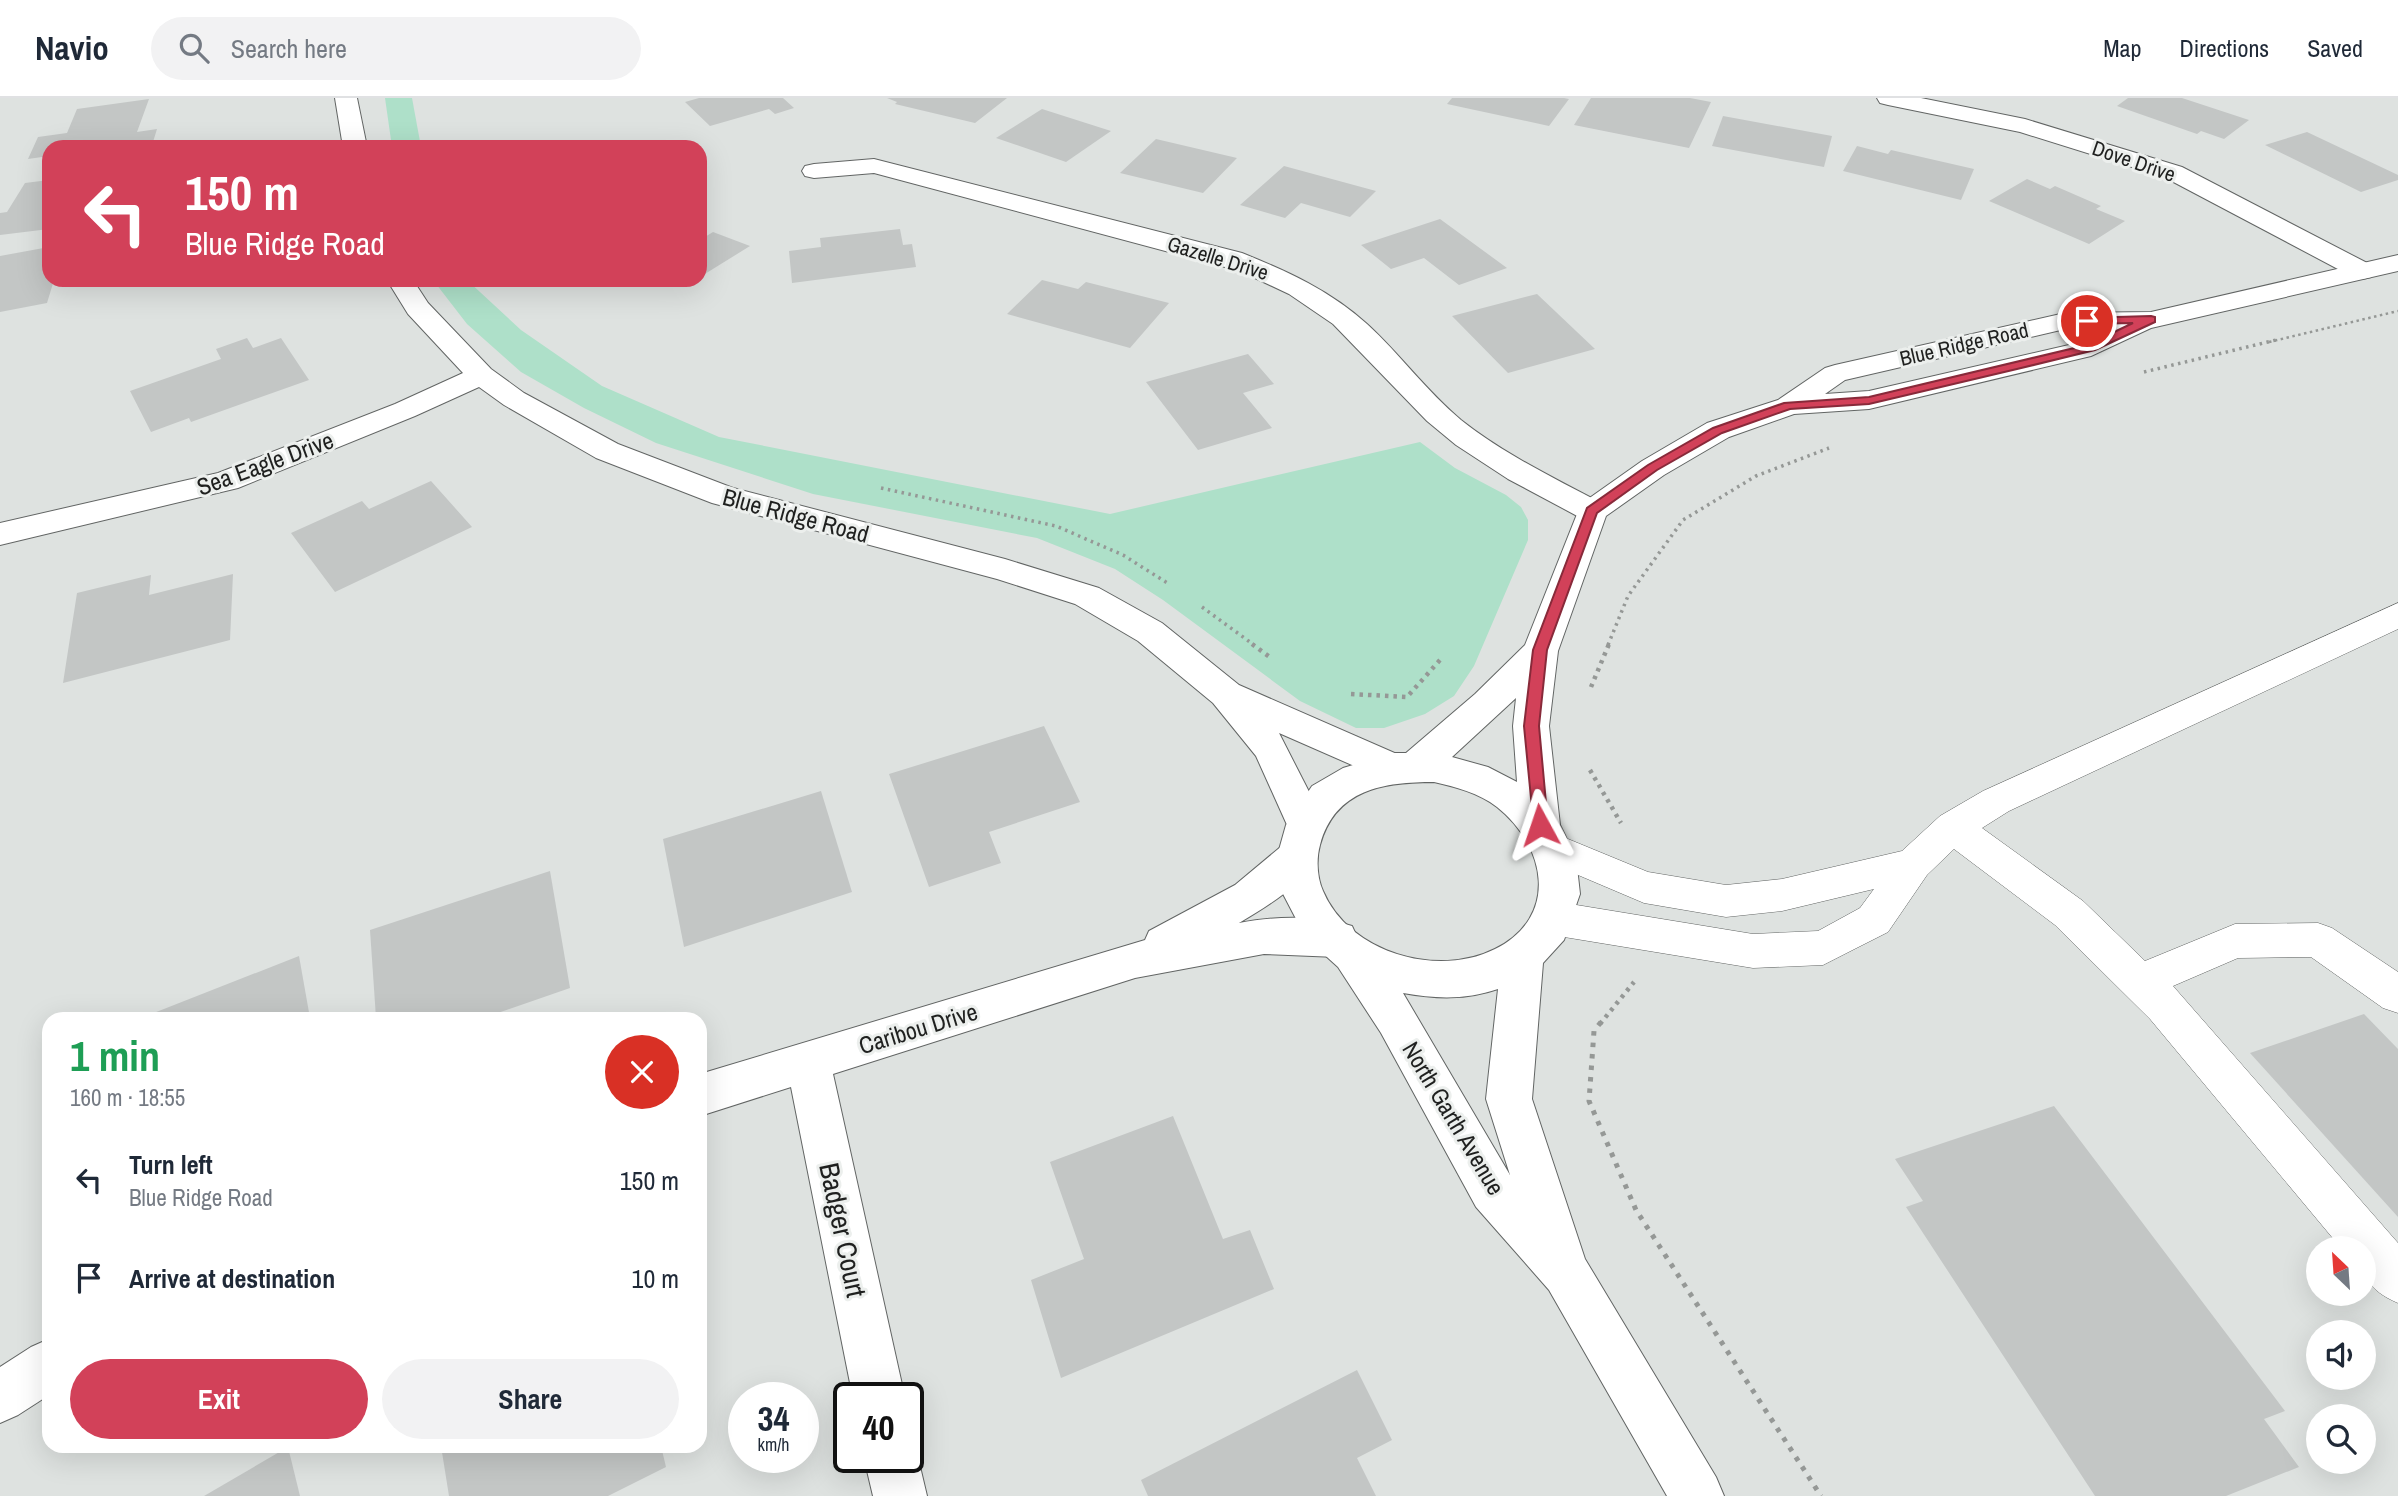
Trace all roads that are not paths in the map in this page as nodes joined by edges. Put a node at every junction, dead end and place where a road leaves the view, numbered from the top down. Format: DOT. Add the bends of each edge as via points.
graph roads {
  1 [pos="346,98"];
  2 [pos="1888,98"];
  3 [pos="354,140"];
  4 [pos="814,171"];
  5 [pos="2398,263"];
  6 [pos="2362,271"];
  7 [pos="404,287"];
  8 [pos="481,375"];
  9 [pos="1592,511"];
  10 [pos="0,534"];
  11 [pos="2398,615"];
  12 [pos="1540,650"];
  13 [pos="1226,694"];
  14 [pos="1404,767"];
  15 [pos="1952,827"];
  16 [pos="1545,836"];
  17 [pos="1302,841"];
  18 [pos="1913,864"];
  19 [pos="1552,918"];
  20 [pos="1345,947"];
  21 [pos="1522,956"];
  22 [pos="1135,960"];
  23 [pos="2139,982"];
  24 [pos="2398,995"];
  25 [pos="808,1062"];
  26 [pos="707,1093"];
  27 [pos="1566,1273"];
  28 [pos="2398,1279"];
  29 [pos="42,1370"];
  30 [pos="876,1382"];
  31 [pos="0,1397"];
  32 [pos="895,1473"];
  33 [pos="900,1496"];
  34 [pos="1697,1496"];
  1 -- 3 [label="street"];
  2 -- 6 [label="street, Dove Drive" via="2025,126 2173,172"];
  4 -- 9 [label="street, Gazelle Drive" via="874,166 1233,259 1274,275 1316,298 1356,329 1449,425 1510,467"];
  5 -- 6 [label="street, Blue Ridge Road"];
  6 -- 9 [label="street, Blue Ridge Road" via="2151,320 2091,348 1869,400 1788,405 1718,430"];
  7 -- 8 [label="street, Blue Ridge Road" via="418,308"];
  8 -- 10 [label="street, Sea Eagle Drive" via="226,481"];
  8 -- 13 [label="street, Blue Ridge Road" via="514,399 607,451 723,496 1087,596 1150,632"];
  9 -- 12 [label="street"];
  11 -- 15 [label="lane" via="1996,801"];
  12 -- 14 [label="street" via="1488,704"];
  12 -- 16 [label="street" via="1531,726"];
  13 -- 14 [label="street, Blue Ridge Road"];
  13 -- 17 [label="street, Blue Ridge Road" via="1271,749"];
  14 -- 16 [label="street" via="1434,767 1475,777 1510,796"];
  14 -- 17 [label="street" via="1356,778 1326,797"];
  15 -- 18 [label="lane"];
  15 -- 23 [label="lane" via="2069,913"];
  16 -- 18 [label="lane" via="1644,887 1726,901 1782,895"];
  16 -- 19 [label="street" via="1556,858 1560,894"];
  17 -- 20 [label="street" via="1303,892 1321,926"];
  17 -- 22 [label="street, Caribou Drive" via="1249,897"];
  18 -- 19 [label="lane" via="1874,920 1823,948 1754,951"];
  19 -- 21 [label="street" via="1549,928"];
  20 -- 21 [label="street" via="1393,973 1440,981 1485,975"];
  20 -- 22 [label="street, Caribou Drive" via="1264,936"];
  20 -- 27 [label="street, North Garth Avenue" via="1396,1019 1493,1191"];
  21 -- 27 [label="street, North Garth Avenue" via="1510,1099"];
  22 -- 25 [label="street, Caribou Drive"];
  23 -- 24 [label="lane" via="2235,941 2318,940"];
  23 -- 28 [label="lane" via="2165,1006"];
  25 -- 26 [label="street, Caribou Drive"];
  25 -- 30 [label="street, Badger Court"];
  27 -- 34 [label="street, North Garth Avenue"];
  29 -- 31 [label="street"];
  32 -- 33 [label="street"];
}
